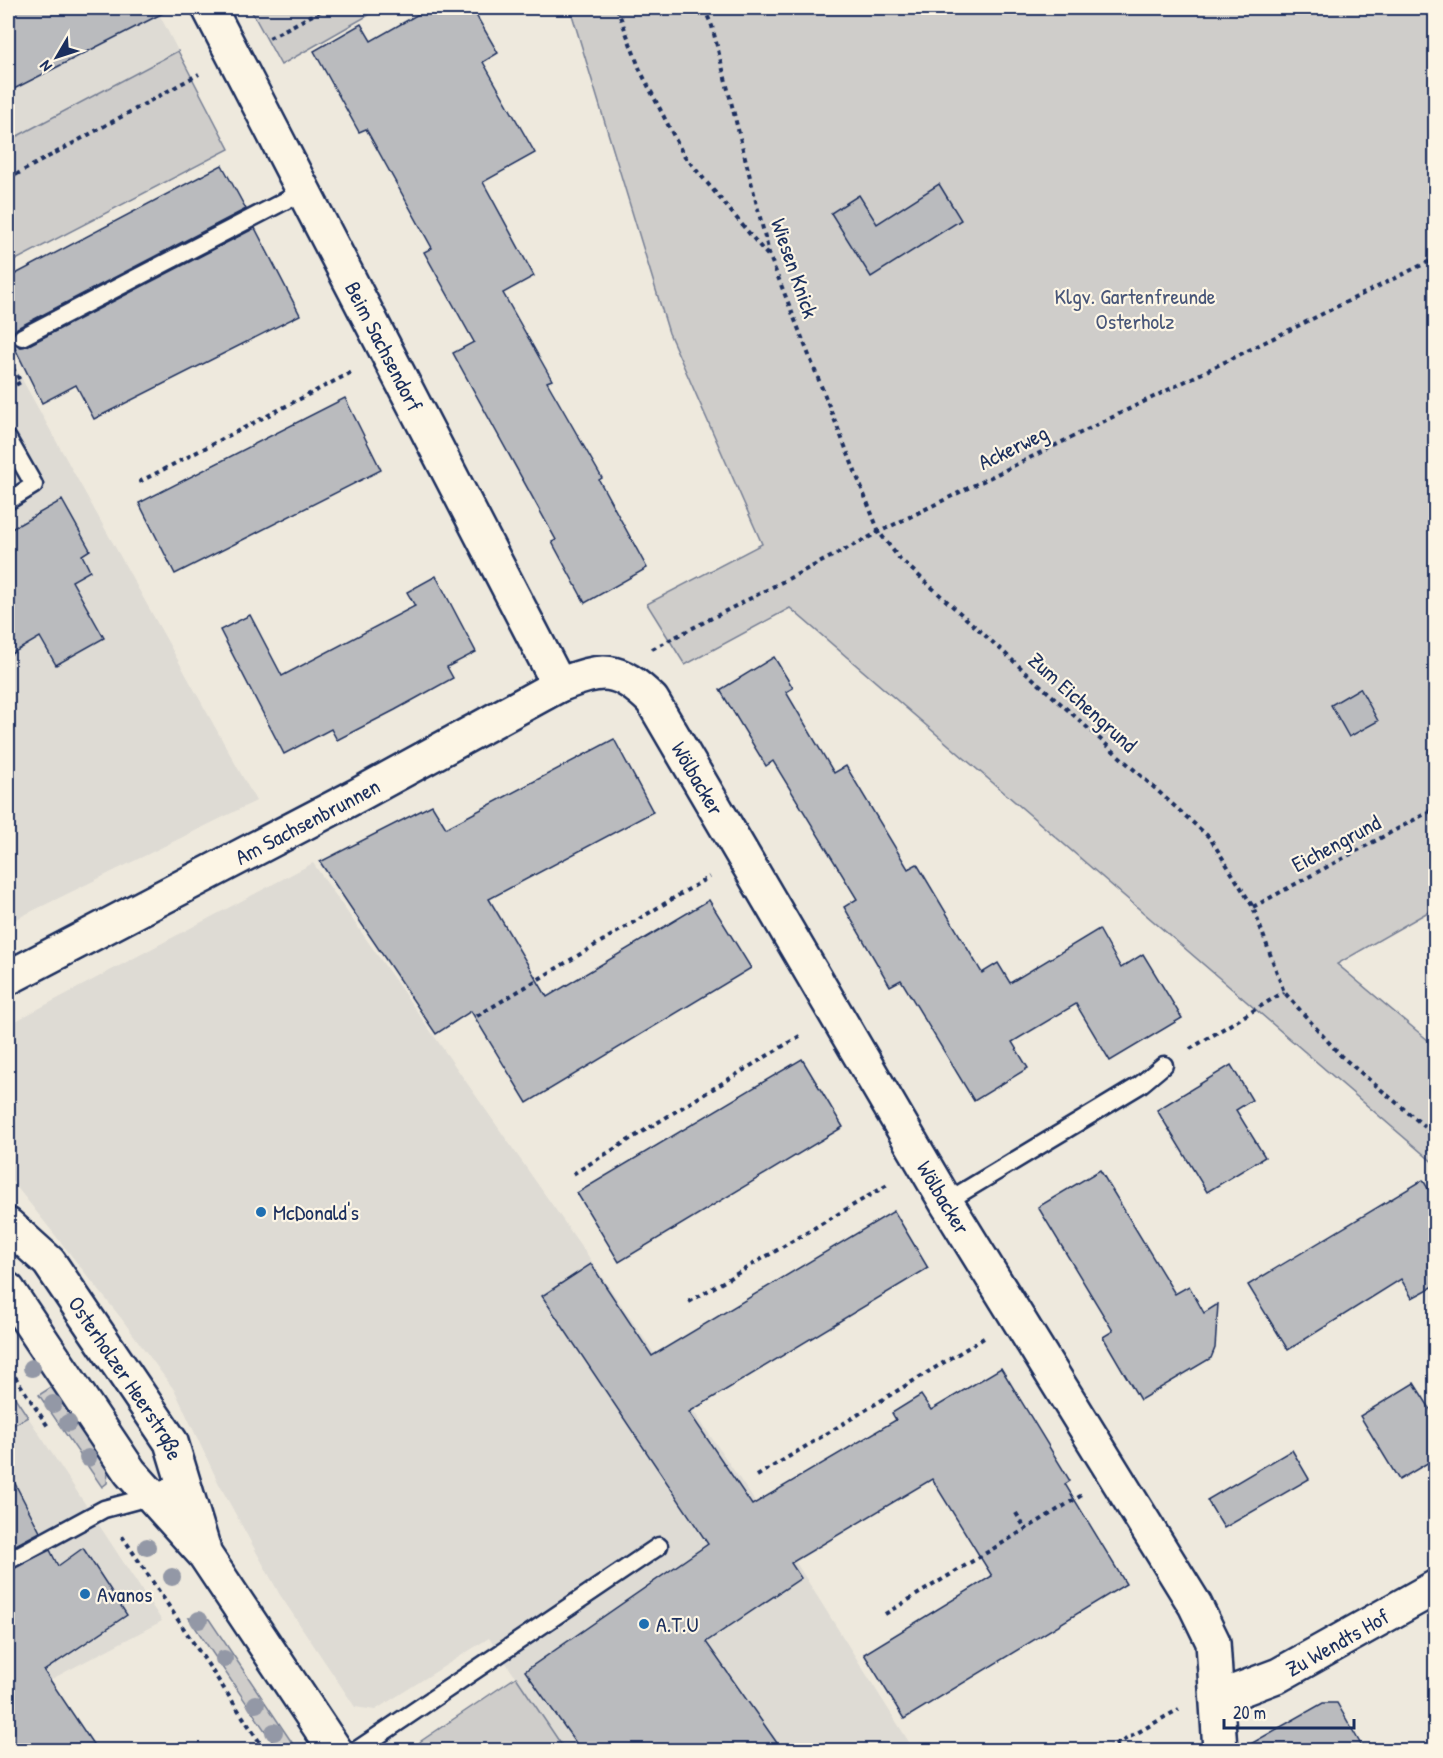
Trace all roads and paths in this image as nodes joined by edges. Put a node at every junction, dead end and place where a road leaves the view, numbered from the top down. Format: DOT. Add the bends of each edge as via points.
graph roads {
  1 [pos="209,8"];
  2 [pos="326,8"];
  3 [pos="617,8"];
  4 [pos="704,8"];
  5 [pos="233,55"];
  6 [pos="8,179"];
  7 [pos="302,192"];
  8 [pos="770,257"];
  9 [pos="1436,258"];
  10 [pos="22,337"];
  11 [pos="387,354"];
  12 [pos="8,359"];
  13 [pos="8,389"];
  14 [pos="8,439"];
  15 [pos="139,482"];
  16 [pos="8,501"];
  17 [pos="879,532"];
  18 [pos="609,673"];
  19 [pos="559,685"];
  20 [pos="1436,808"];
  21 [pos="744,856"];
  22 [pos="1253,907"];
  23 [pos="8,978"];
  24 [pos="1284,992"];
  25 [pos="837,1014"];
  26 [pos="477,1016"];
  27 [pos="1164,1065"];
  28 [pos="1436,1136"];
  29 [pos="924,1164"];
  30 [pos="573,1174"];
  31 [pos="946,1202"];
  32 [pos="8,1225"];
  33 [pos="8,1290"];
  34 [pos="689,1302"];
  35 [pos="1016,1318"];
  36 [pos="8,1366"];
  37 [pos="51,1431"];
  38 [pos="757,1476"];
  39 [pos="1114,1477"];
  40 [pos="182,1479"];
  41 [pos="152,1496"];
  42 [pos="104,1509"];
  43 [pos="1016,1513"];
  44 [pos="1025,1528"];
  45 [pos="659,1546"];
  46 [pos="205,1555"];
  47 [pos="8,1561"];
  48 [pos="1436,1587"];
  49 [pos="885,1614"];
  50 [pos="1218,1698"];
  51 [pos="266,1750"];
  52 [pos="335,1750"];
  53 [pos="357,1750"];
  54 [pos="1107,1750"];
  55 [pos="1220,1750"];
  1 -- 5 [label="street, Beim Sachsendorf"];
  2 -- 5 [label="path"];
  3 -- 8 [label="path" via="640,70 683,154"];
  4 -- 8 [label="path, Wiesen Knick" via="712,26"];
  5 -- 6 [label="path"];
  5 -- 7 [label="street, Beim Sachsendorf"];
  7 -- 10 [label="lane"];
  7 -- 11 [label="street, Beim Sachsendorf"];
  8 -- 17 [label="path, Wiesen Knick"];
  9 -- 17 [label="path, Ackerweg"];
  11 -- 15 [label="path"];
  11 -- 19 [label="street, Beim Sachsendorf"];
  12 -- 13 [label="path" via="21,382"];
  14 -- 16 [label="lane" via="34,485"];
  17 -- 18 [label="path, Ackerweg"];
  17 -- 22 [label="path, Zum Eichengrund" via="899,558 1210,838"];
  18 -- 19 [label="street, Am Sachsenbrunnen" via="585,674"];
  18 -- 21 [label="street, Wölbacker" via="632,680 652,700"];
  19 -- 23 [label="street, Am Sachsenbrunnen"];
  20 -- 22 [label="path, Eichengrund"];
  21 -- 25 [label="street, Wölbacker"];
  21 -- 26 [label="path"];
  22 -- 24 [label="path, Zum Eichengrund"];
  24 -- 27 [label="path"];
  24 -- 28 [label="path" via="1341,1056"];
  25 -- 29 [label="street, Wölbacker"];
  25 -- 30 [label="path"];
  27 -- 31 [label="lane" via="1140,1085"];
  29 -- 31 [label="street, Wölbacker"];
  29 -- 34 [label="path"];
  31 -- 35 [label="street, Wölbacker"];
  32 -- 40 [label="street, Osterholzer Heerstraße" via="49,1262 171,1442"];
  33 -- 41 [label="street, Osterholzer Heerstraße" via="130,1472"];
  35 -- 38 [label="path"];
  35 -- 39 [label="street, Wölbacker"];
  36 -- 37 [label="path"];
  39 -- 44 [label="path"];
  39 -- 50 [label="street, Wölbacker" via="1195,1605 1213,1642"];
  40 -- 41 [label="lane"];
  40 -- 46 [label="street, Osterholzer Heerstraße"];
  41 -- 42 [label="lane"];
  41 -- 46 [label="street, Osterholzer Heerstraße"];
  42 -- 47 [label="lane"];
  42 -- 51 [label="path"];
  43 -- 44 [label="path"];
  44 -- 49 [label="path"];
  45 -- 53 [label="lane"];
  46 -- 52 [label="street, Osterholzer Heerstraße"];
  48 -- 50 [label="street, Zu Wendts Hof" via="1279,1675"];
  50 -- 54 [label="path" via="1180,1709"];
  50 -- 55 [label="street, Wölbacker"];
}
